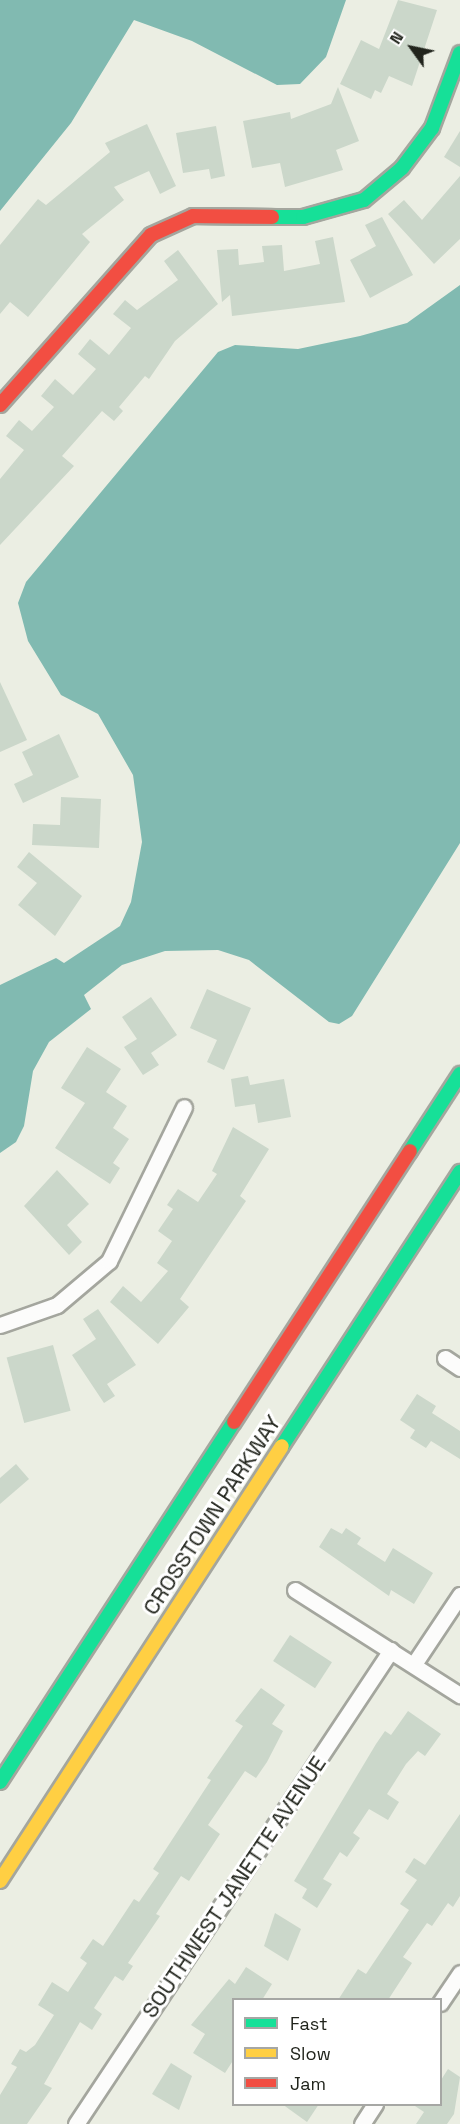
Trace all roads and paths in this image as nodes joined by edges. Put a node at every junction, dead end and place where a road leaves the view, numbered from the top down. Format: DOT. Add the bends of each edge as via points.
graph roads {
  1 [pos="460,53"];
  2 [pos="0,405"];
  3 [pos="460,1074"];
  4 [pos="184,1107"];
  5 [pos="460,1172"];
  6 [pos="0,1325"];
  7 [pos="445,1358"];
  8 [pos="460,1368"];
  9 [pos="295,1590"];
  10 [pos="460,1595"];
  11 [pos="391,1650"];
  12 [pos="414,1664"];
  13 [pos="460,1695"];
  14 [pos="0,1782"];
  15 [pos="0,1881"];
  16 [pos="460,1973"];
  17 [pos="442,2001"];
  18 [pos="374,2106"];
  19 [pos="76,2124"];
  20 [pos="362,2124"];
  1 -- 2 [label="main road" via="432,129 402,168 364,200 303,217 193,216 151,236"];
  3 -- 14 [label="main road, CROSSTOWN PARKWAY"];
  4 -- 6 [label="street" via="109,1261 57,1305"];
  5 -- 15 [label="main road, CROSSTOWN PARKWAY"];
  7 -- 8 [label="street"];
  9 -- 11 [label="street"];
  10 -- 12 [label="street"];
  11 -- 12 [label="street"];
  11 -- 19 [label="street, SOUTHWEST JANETTE AVENUE"];
  12 -- 13 [label="street"];
  16 -- 17 [label="street"];
  18 -- 20 [label="street"];
}
